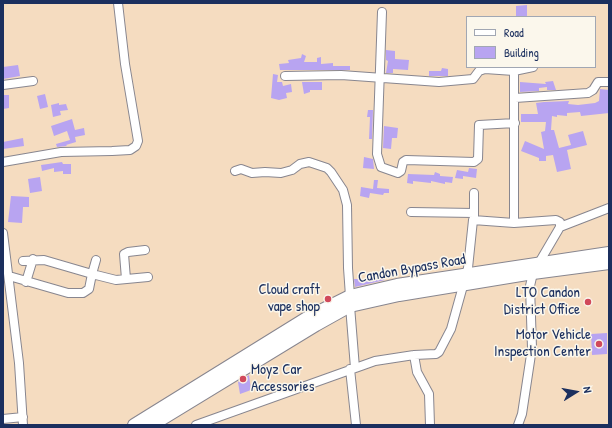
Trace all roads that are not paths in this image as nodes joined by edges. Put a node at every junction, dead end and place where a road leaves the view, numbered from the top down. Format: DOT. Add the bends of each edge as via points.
graph roads {
  1 [pos="118,3"];
  2 [pos="382,12"];
  3 [pos="528,68"];
  4 [pos="514,71"];
  5 [pos="285,76"];
  6 [pos="380,79"];
  7 [pos="33,81"];
  8 [pos="609,82"];
  9 [pos="3,85"];
  10 [pos="515,98"];
  11 [pos="515,123"];
  12 [pos="3,162"];
  13 [pos="235,171"];
  14 [pos="474,193"];
  15 [pos="609,208"];
  16 [pos="411,212"];
  17 [pos="474,216"];
  18 [pos="514,223"];
  19 [pos="560,227"];
  20 [pos="3,233"];
  21 [pos="145,250"];
  22 [pos="609,253"];
  23 [pos="33,259"];
  24 [pos="96,260"];
  25 [pos="23,261"];
  26 [pos="609,263"];
  27 [pos="536,268"];
  28 [pos="92,274"];
  29 [pos="9,276"];
  30 [pos="148,277"];
  31 [pos="126,280"];
  32 [pos="464,280"];
  33 [pos="26,282"];
  34 [pos="350,301"];
  35 [pos="414,355"];
  36 [pos="245,362"];
  37 [pos="352,368"];
  38 [pos="3,419"];
  39 [pos="23,421"];
  40 [pos="134,425"];
  41 [pos="152,425"];
  42 [pos="196,425"];
  43 [pos="356,425"];
  44 [pos="430,425"];
  45 [pos="518,425"];
  1 -- 12 [label="street" via="138,140 136,146 130,150 61,152"];
  2 -- 6 [label="street"];
  3 -- 4 [label="street"];
  4 -- 6 [label="street" via="482,70 475,78 469,80 439,82"];
  4 -- 10 [label="street"];
  5 -- 6 [label="street" via="341,75"];
  6 -- 11 [label="street" via="378,161 381,167 396,173 400,173 406,160 474,162 478,159 479,125"];
  7 -- 9 [label="street"];
  8 -- 10 [label="street" via="598,82 588,93"];
  10 -- 11 [label="street"];
  11 -- 18 [label="street"];
  13 -- 34 [label="street" via="241,169 252,173 281,173 309,162 331,172 343,190 347,205"];
  14 -- 17 [label="street"];
  15 -- 19 [label="street"];
  16 -- 17 [label="street"];
  17 -- 18 [label="street"];
  17 -- 32 [label="street"];
  18 -- 19 [label="street" via="556,220 560,222"];
  19 -- 27 [label="street"];
  20 -- 29 [label="street"];
  21 -- 31 [label="street" via="124,254"];
  22 -- 27 [label="highway, Candon Bypass Road"];
  23 -- 25 [label="street"];
  23 -- 28 [label="street"];
  23 -- 33 [label="street"];
  24 -- 28 [label="street"];
  26 -- 27 [label="highway, Candon Bypass Road"];
  27 -- 32 [label="highway, Candon Bypass Road"];
  27 -- 45 [label="street" via="529,300 532,348"];
  28 -- 31 [label="street" via="112,280"];
  28 -- 33 [label="street" via="89,288 82,293 68,293"];
  29 -- 33 [label="street"];
  29 -- 39 [label="street"];
  30 -- 31 [label="street"];
  32 -- 34 [label="highway, Candon Bypass Road" via="397,285"];
  32 -- 35 [label="street" via="451,329 441,350 436,354"];
  34 -- 36 [label="highway, Candon Bypass Road" via="310,316"];
  34 -- 37 [label="street"];
  35 -- 37 [label="street" via="375,361"];
  35 -- 44 [label="street" via="417,372 429,394"];
  36 -- 40 [label="highway, Candon Bypass Road"];
  36 -- 41 [label="highway, Candon Bypass Road"];
  37 -- 42 [label="street" via="301,389"];
  37 -- 43 [label="street"];
  38 -- 39 [label="street"];
}
